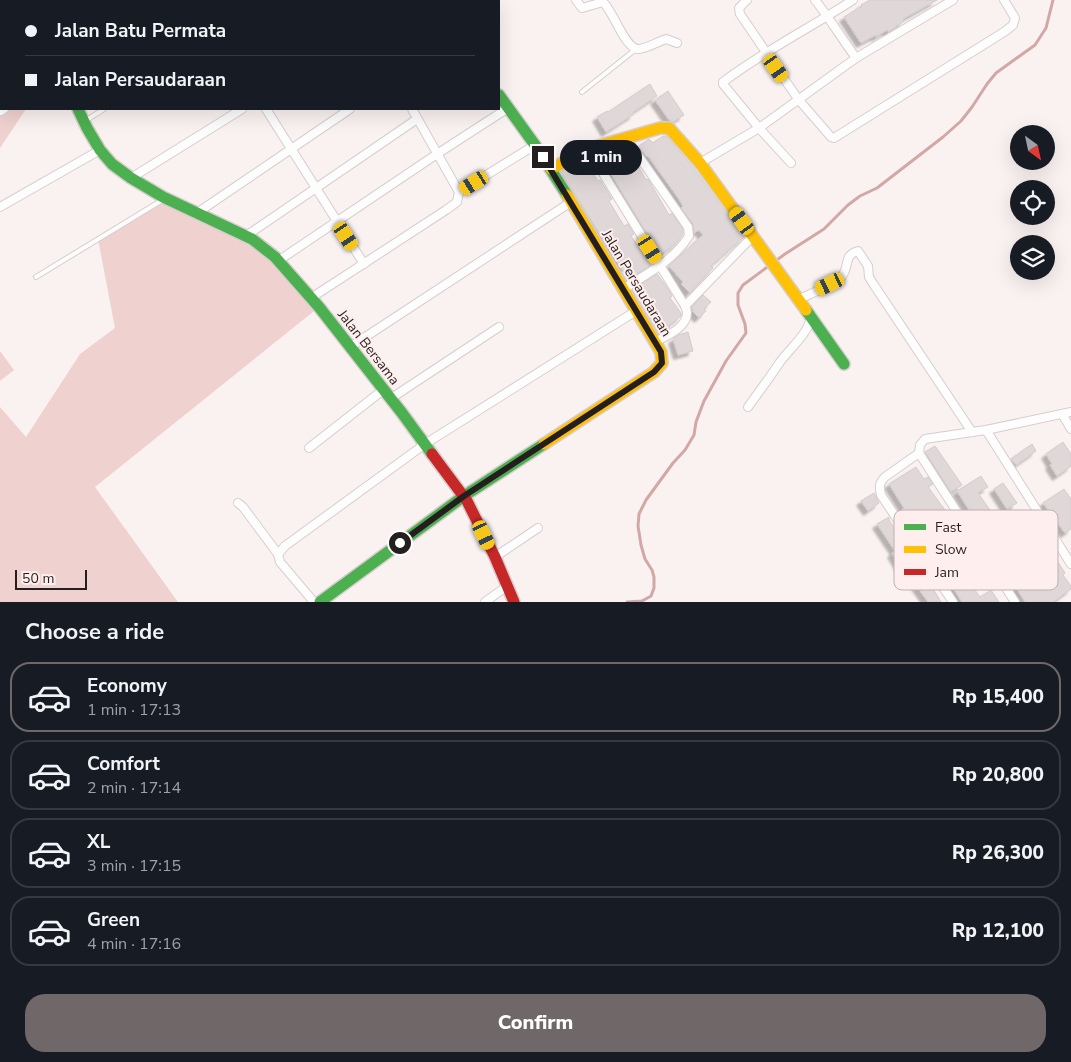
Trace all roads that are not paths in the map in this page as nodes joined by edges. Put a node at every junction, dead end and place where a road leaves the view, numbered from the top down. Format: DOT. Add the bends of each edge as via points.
graph roads {
  1 [pos="576,0"];
  2 [pos="747,0"];
  3 [pos="815,0"];
  4 [pos="853,0"];
  5 [pos="953,0"];
  6 [pos="1004,0"];
  7 [pos="828,16"];
  8 [pos="677,43"];
  9 [pos="636,49"];
  10 [pos="765,52"];
  11 [pos="856,58"];
  12 [pos="582,92"];
  13 [pos="500,96"];
  14 [pos="798,99"];
  15 [pos="508,108"];
  16 [pos="78,110"];
  17 [pos="102,110"];
  18 [pos="240,110"];
  19 [pos="267,110"];
  20 [pos="349,110"];
  21 [pos="412,110"];
  22 [pos="417,119"];
  23 [pos="84,122"];
  24 [pos="759,128"];
  25 [pos="626,138"];
  26 [pos="535,145"];
  27 [pos="291,149"];
  28 [pos="588,149"];
  29 [pos="100,150"];
  30 [pos="437,154"];
  31 [pos="700,163"];
  32 [pos="791,163"];
  33 [pos="551,169"];
  34 [pos="131,178"];
  35 [pos="316,188"];
  36 [pos="459,192"];
  37 [pos="166,198"];
  38 [pos="571,202"];
  39 [pos="0,207"];
  40 [pos="197,213"];
  41 [pos="337,222"];
  42 [pos="246,236"];
  43 [pos="753,236"];
  44 [pos="278,261"];
  45 [pos="364,264"];
  46 [pos="660,266"];
  47 [pos="36,277"];
  48 [pos="623,288"];
  49 [pos="311,298"];
  50 [pos="799,299"];
  51 [pos="685,306"];
  52 [pos="636,311"];
  53 [pos="812,317"];
  54 [pos="499,327"];
  55 [pos="655,342"];
  56 [pos="350,347"];
  57 [pos="844,364"];
  58 [pos="387,395"];
  59 [pos="748,407"];
  60 [pos="1071,412"];
  61 [pos="1062,414"];
  62 [pos="1071,429"];
  63 [pos="986,430"];
  64 [pos="972,432"];
  65 [pos="425,444"];
  66 [pos="309,448"];
  67 [pos="919,453"];
  68 [pos="464,496"];
  69 [pos="238,503"];
  70 [pos="956,510"];
  71 [pos="1037,510"];
  72 [pos="894,514"];
  73 [pos="538,528"];
  74 [pos="1058,544"];
  75 [pos="278,554"];
  76 [pos="495,557"];
  77 [pos="1071,564"];
  78 [pos="507,586"];
  79 [pos="945,590"];
  80 [pos="1007,590"];
  81 [pos="314,602"];
  82 [pos="320,602"];
  83 [pos="485,602"];
  84 [pos="514,602"];
  85 [pos="953,602"];
  86 [pos="1015,602"];
  1 -- 9 [label="street" via="582,8 603,2 610,8 627,41"];
  2 -- 10 [label="street" via="739,8 740,14"];
  3 -- 7 [label="street"];
  4 -- 7 [label="street"];
  5 -- 11 [label="street"];
  6 -- 14 [label="street" via="1015,18 1014,25 835,138"];
  7 -- 10 [label="street"];
  7 -- 11 [label="street"];
  8 -- 9 [label="street" via="666,39"];
  9 -- 12 [label="lane"];
  10 -- 14 [label="street"];
  10 -- 24 [label="street" via="723,83"];
  11 -- 14 [label="street"];
  13 -- 15 [label="street, Jalan Persaudaraan"];
  14 -- 24 [label="street"];
  15 -- 26 [label="street, Jalan Persaudaraan"];
  15 -- 30 [label="street"];
  16 -- 23 [label="street, Jalan Bersama"];
  17 -- 23 [label="lane"];
  18 -- 34 [label="street"];
  19 -- 27 [label="street"];
  20 -- 27 [label="street"];
  21 -- 22 [label="street"];
  22 -- 30 [label="street"];
  22 -- 35 [label="street"];
  23 -- 29 [label="street, Jalan Bersama"];
  24 -- 31 [label="street"];
  24 -- 32 [label="street"];
  25 -- 28 [label="street"];
  25 -- 31 [label="street" via="669,128"];
  25 -- 46 [label="street" via="688,227 690,236"];
  26 -- 33 [label="street, Jalan Persaudaraan"];
  26 -- 36 [label="street"];
  27 -- 35 [label="street"];
  27 -- 40 [label="street"];
  28 -- 33 [label="street"];
  28 -- 46 [label="street"];
  29 -- 34 [label="street, Jalan Bersama"];
  29 -- 39 [label="street"];
  30 -- 36 [label="street"];
  30 -- 41 [label="street"];
  31 -- 43 [label="street"];
  33 -- 38 [label="street, Jalan Persaudaraan"];
  34 -- 37 [label="street, Jalan Bersama"];
  35 -- 41 [label="street"];
  35 -- 42 [label="street"];
  36 -- 45 [label="street" via="456,204"];
  37 -- 40 [label="street, Jalan Bersama"];
  37 -- 47 [label="lane"];
  38 -- 48 [label="street, Jalan Persaudaraan"];
  38 -- 56 [label="street"];
  40 -- 42 [label="street, Jalan Bersama"];
  41 -- 44 [label="street"];
  41 -- 45 [label="street"];
  42 -- 44 [label="street, Jalan Bersama"];
  43 -- 50 [label="street"];
  43 -- 51 [label="street"];
  44 -- 49 [label="street, Jalan Bersama"];
  45 -- 49 [label="street"];
  46 -- 48 [label="street"];
  46 -- 51 [label="street"];
  48 -- 52 [label="street, Jalan Persaudaraan"];
  49 -- 56 [label="street, Jalan Bersama"];
  50 -- 53 [label="street"];
  50 -- 64 [label="street" via="841,276 847,267 848,256 858,251 868,266 874,285"];
  51 -- 55 [label="street" via="685,322"];
  52 -- 55 [label="street, Jalan Persaudaraan"];
  52 -- 65 [label="street"];
  53 -- 57 [label="street"];
  53 -- 59 [label="street" via="806,330"];
  54 -- 58 [label="street"];
  55 -- 68 [label="street, Jalan Persaudaraan" via="661,352 662,363 654,372"];
  56 -- 58 [label="street, Jalan Bersama"];
  58 -- 65 [label="street, Jalan Bersama"];
  58 -- 66 [label="street"];
  60 -- 61 [label="street"];
  61 -- 62 [label="street"];
  61 -- 63 [label="street"];
  63 -- 64 [label="street"];
  63 -- 71 [label="street"];
  64 -- 67 [label="street" via="926,439 920,445"];
  65 -- 68 [label="street, Jalan Bersama"];
  65 -- 75 [label="street"];
  67 -- 70 [label="street"];
  67 -- 72 [label="street" via="881,481 881,495"];
  68 -- 76 [label="street, Jalan Bersama"];
  68 -- 82 [label="street"];
  69 -- 75 [label="street"];
  73 -- 76 [label="street"];
  74 -- 77 [label="street"];
  75 -- 81 [label="street" via="280,562"];
  76 -- 78 [label="street, Jalan Bersama"];
  78 -- 83 [label="street"];
  78 -- 84 [label="street, Jalan Bersama"];
  79 -- 85 [label="street"];
  80 -- 86 [label="street"];
}
